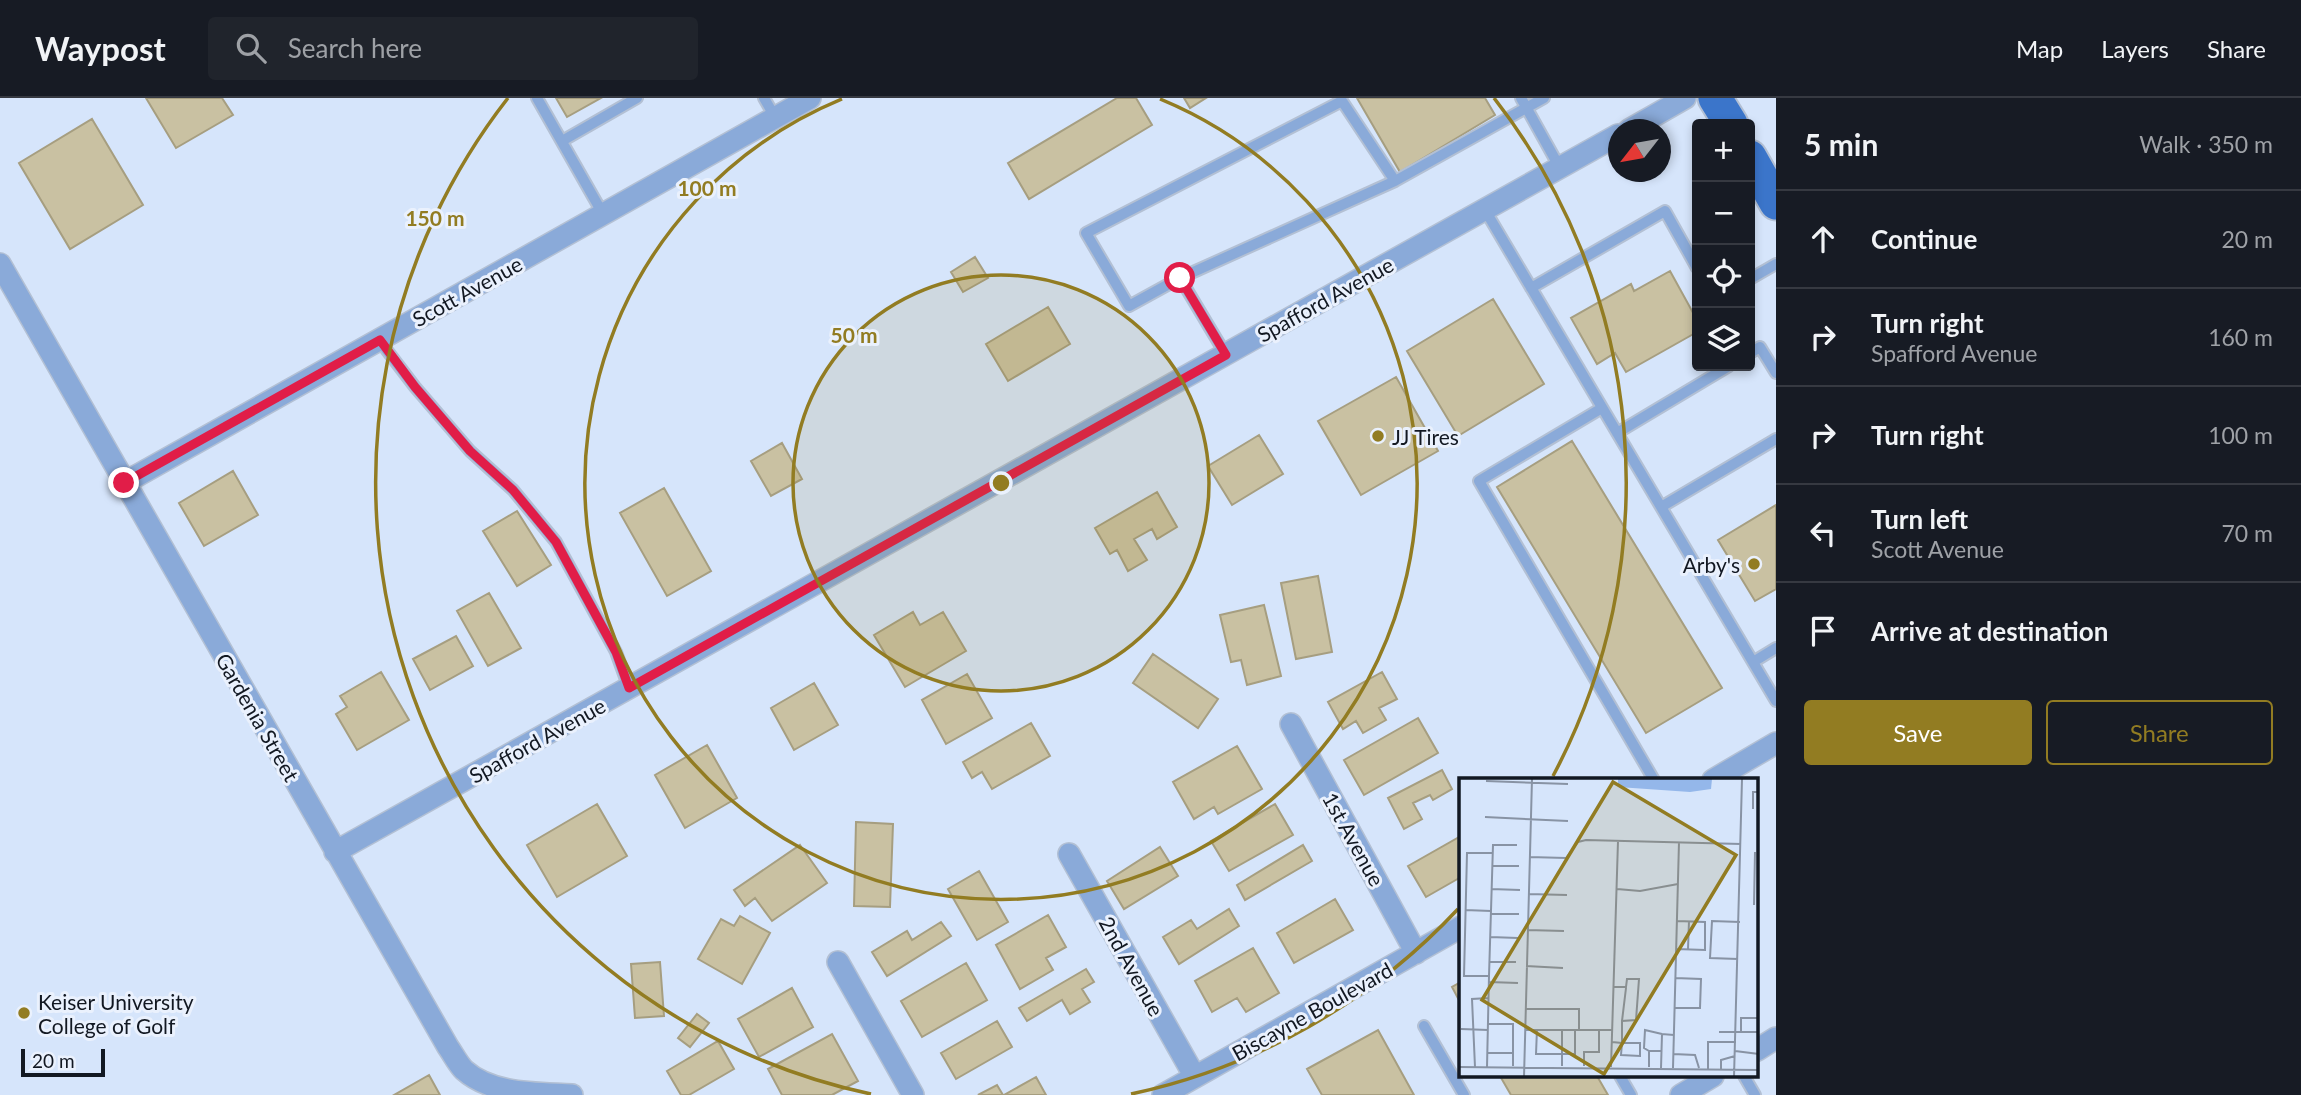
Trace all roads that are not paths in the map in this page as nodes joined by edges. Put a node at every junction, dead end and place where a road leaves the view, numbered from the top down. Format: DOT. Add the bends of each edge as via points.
graph roads {
  1 [pos="537,98"];
  2 [pos="637,98"];
  3 [pos="764,98"];
  4 [pos="810,98"];
  5 [pos="1544,98"];
  6 [pos="1685,98"];
  7 [pos="1715,98"];
  8 [pos="1524,103"];
  9 [pos="775,117"];
  10 [pos="1648,119"];
  11 [pos="1728,119"];
  12 [pos="562,141"];
  13 [pos="1608,141"];
  14 [pos="1755,166"];
  15 [pos="1560,168"];
  16 [pos="1395,181"];
  17 [pos="1776,202"];
  18 [pos="1485,210"];
  19 [pos="603,214"];
  20 [pos="1692,259"];
  21 [pos="0,264"];
  22 [pos="1776,264"];
  23 [pos="1755,276"];
  24 [pos="1180,278"];
  25 [pos="1531,288"];
  26 [pos="380,340"];
  27 [pos="1755,350"];
  28 [pos="1226,355"];
  29 [pos="1721,371"];
  30 [pos="1776,373"];
  31 [pos="1602,408"];
  32 [pos="1617,433"];
  33 [pos="1776,439"];
  34 [pos="124,483"];
  35 [pos="1661,507"];
  36 [pos="1776,648"];
  37 [pos="1753,662"];
  38 [pos="629,688"];
  39 [pos="1776,701"];
  40 [pos="1291,724"];
  41 [pos="1776,743"];
  42 [pos="1653,778"];
  43 [pos="1716,778"];
  44 [pos="335,852"];
  45 [pos="1069,854"];
  46 [pos="1459,928"];
  47 [pos="1416,953"];
  48 [pos="838,962"];
  49 [pos="1424,1026"];
  50 [pos="1776,1038"];
  51 [pos="1758,1049"];
  52 [pos="1195,1077"];
  53 [pos="1621,1077"];
  54 [pos="1711,1077"];
  55 [pos="1745,1077"];
  56 [pos="572,1095"];
  57 [pos="913,1095"];
  58 [pos="1163,1095"];
  59 [pos="1464,1095"];
  60 [pos="1631,1095"];
  61 [pos="1681,1095"];
  62 [pos="1755,1095"];
  1 -- 12 [label="lane"];
  2 -- 12 [label="lane"];
  3 -- 9 [label="lane"];
  4 -- 9 [label="street, Scott Avenue"];
  5 -- 8 [label="lane"];
  6 -- 10 [label="street"];
  7 -- 11 [label="main road"];
  8 -- 15 [label="lane"];
  8 -- 16 [label="lane"];
  9 -- 19 [label="street, Scott Avenue"];
  12 -- 19 [label="lane"];
  13 -- 15 [label="street, Spafford Avenue"];
  14 -- 17 [label="main road"];
  15 -- 18 [label="street, Spafford Avenue"];
  16 -- 24 [label="lane"];
  16 -- 24 [label="lane" via="1342,101 1086,233 1129,306"];
  18 -- 25 [label="lane"];
  18 -- 28 [label="street, Spafford Avenue"];
  19 -- 26 [label="street, Scott Avenue"];
  20 -- 25 [label="lane" via="1665,211"];
  21 -- 34 [label="street, Gardenia Street"];
  22 -- 23 [label="lane"];
  24 -- 28 [label="lane"];
  25 -- 31 [label="lane"];
  26 -- 34 [label="street, Scott Avenue"];
  26 -- 38 [label="lane" via="470,451 513,490 556,542 616,652"];
  27 -- 30 [label="lane" via="1760,347"];
  28 -- 38 [label="street, Spafford Avenue"];
  29 -- 32 [label="lane"];
  31 -- 32 [label="lane"];
  31 -- 42 [label="lane" via="1479,481"];
  32 -- 35 [label="lane"];
  33 -- 35 [label="lane"];
  34 -- 44 [label="street, Gardenia Street"];
  35 -- 37 [label="lane"];
  36 -- 37 [label="lane"];
  37 -- 39 [label="lane"];
  38 -- 44 [label="street, Spafford Avenue"];
  40 -- 47 [label="street, 1st Avenue"];
  41 -- 43 [label="street"];
  44 -- 56 [label="street, Gardenia Street" via="464,1070 487,1084 517,1091"];
  45 -- 52 [label="street, 2nd Avenue"];
  46 -- 47 [label="street, Biscayne Boulevard"];
  47 -- 52 [label="street, Biscayne Boulevard"];
  48 -- 57 [label="street"];
  49 -- 59 [label="lane"];
  50 -- 51 [label="street"];
  52 -- 58 [label="street, Biscayne Boulevard"];
  53 -- 60 [label="lane"];
  54 -- 61 [label="street"];
  55 -- 62 [label="lane"];
}
